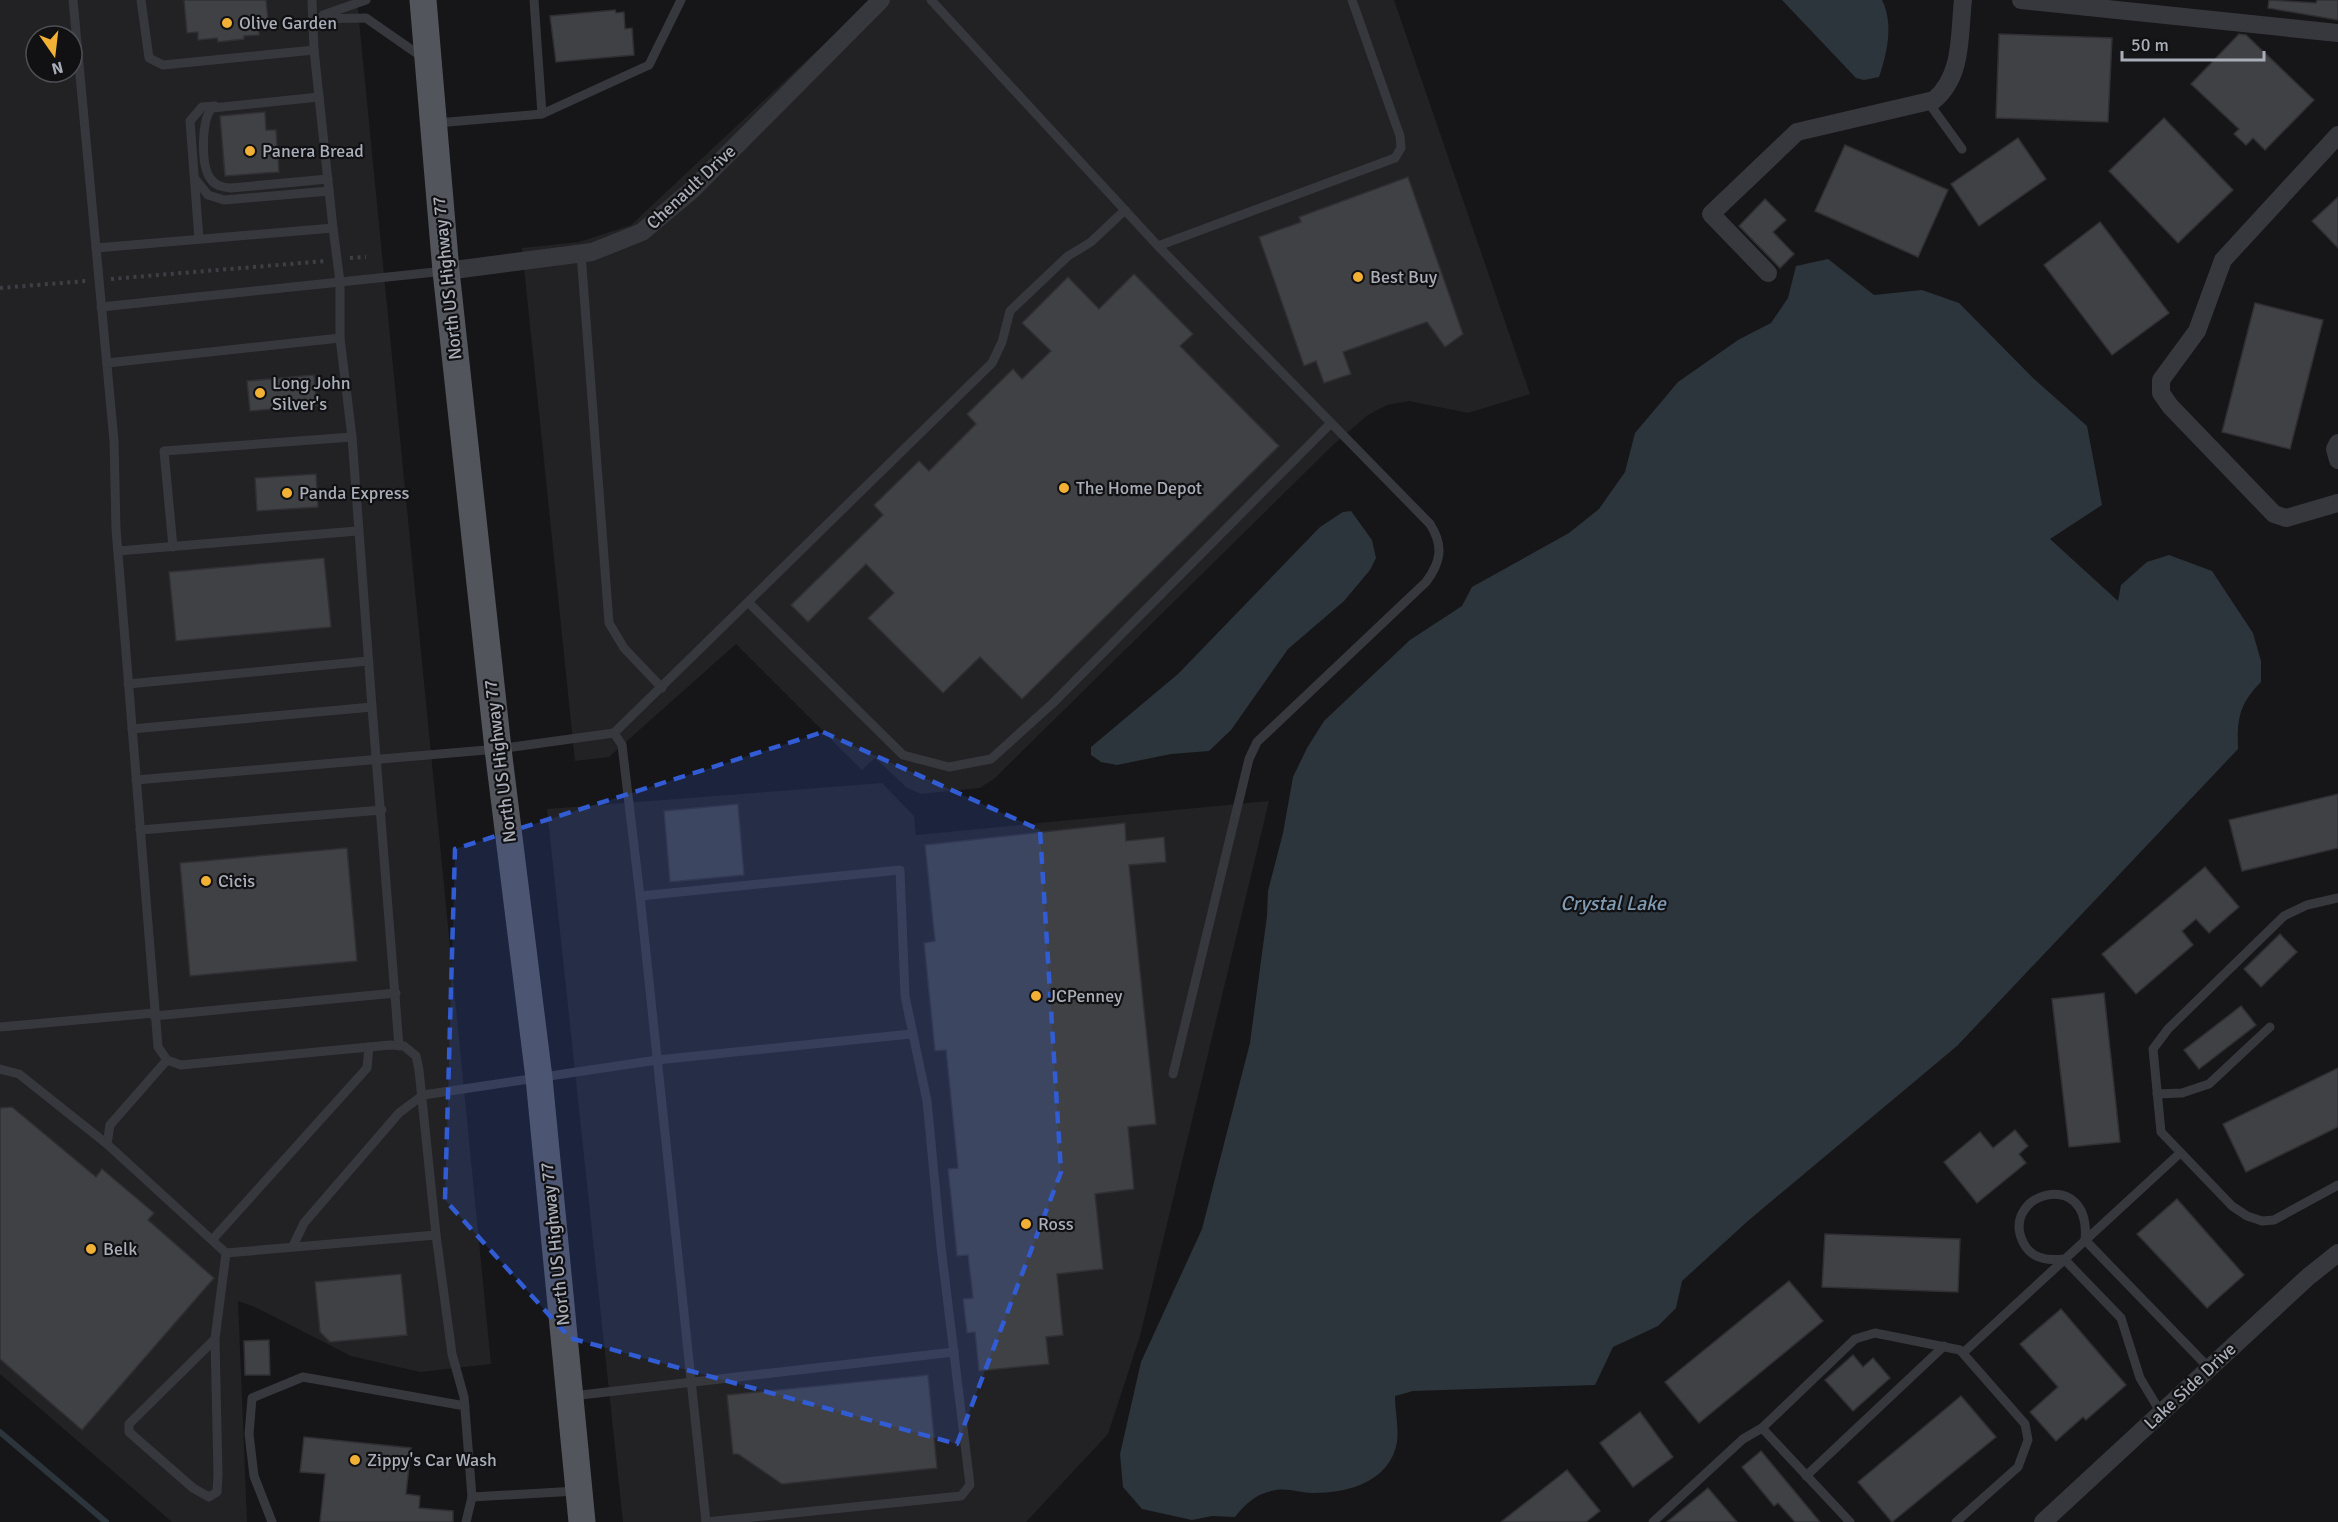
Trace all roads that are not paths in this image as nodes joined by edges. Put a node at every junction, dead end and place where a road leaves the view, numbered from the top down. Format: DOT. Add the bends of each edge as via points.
graph roads {
  1 [pos="73,0"];
  2 [pos="141,0"];
  3 [pos="312,0"];
  4 [pos="366,0"];
  5 [pos="423,0"];
  6 [pos="534,0"];
  7 [pos="681,0"];
  8 [pos="881,0"];
  9 [pos="932,0"];
  10 [pos="1352,0"];
  11 [pos="1963,0"];
  12 [pos="2021,0"];
  13 [pos="314,19"];
  14 [pos="2338,33"];
  15 [pos="314,50"];
  16 [pos="428,61"];
  17 [pos="319,98"];
  18 [pos="1928,102"];
  19 [pos="217,106"];
  20 [pos="542,114"];
  21 [pos="432,124"];
  22 [pos="2338,135"];
  23 [pos="1962,149"];
  24 [pos="194,175"];
  25 [pos="328,179"];
  26 [pos="329,191"];
  27 [pos="1125,210"];
  28 [pos="333,228"];
  29 [pos="200,239"];
  30 [pos="1158,246"];
  31 [pos="96,248"];
  32 [pos="581,254"];
  33 [pos="446,271"];
  34 [pos="1768,273"];
  35 [pos="340,282"];
  36 [pos="101,307"];
  37 [pos="340,338"];
  38 [pos="106,363"];
  39 [pos="1332,423"];
  40 [pos="352,437"];
  41 [pos="2338,443"];
  42 [pos="2338,460"];
  43 [pos="2338,504"];
  44 [pos="357,531"];
  45 [pos="173,547"];
  46 [pos="118,551"];
  47 [pos="749,603"];
  48 [pos="368,661"];
  49 [pos="128,684"];
  50 [pos="662,688"];
  51 [pos="372,708"];
  52 [pos="132,729"];
  53 [pos="614,733"];
  54 [pos="498,749"];
  55 [pos="378,760"];
  56 [pos="136,780"];
  57 [pos="382,810"];
  58 [pos="140,830"];
  59 [pos="640,896"];
  60 [pos="2338,898"];
  61 [pos="396,993"];
  62 [pos="154,1015"];
  63 [pos="0,1027"];
  64 [pos="2270,1027"];
  65 [pos="911,1034"];
  66 [pos="399,1046"];
  67 [pos="369,1047"];
  68 [pos="167,1060"];
  69 [pos="657,1060"];
  70 [pos="0,1069"];
  71 [pos="1173,1074"];
  72 [pos="539,1078"];
  73 [pos="2157,1094"];
  74 [pos="423,1095"];
  75 [pos="106,1144"];
  76 [pos="2179,1154"];
  77 [pos="2338,1185"];
  78 [pos="436,1235"];
  79 [pos="212,1240"];
  80 [pos="2085,1240"];
  81 [pos="293,1246"];
  82 [pos="2338,1252"];
  83 [pos="226,1253"];
  84 [pos="2064,1259"];
  85 [pos="215,1340"];
  86 [pos="1944,1346"];
  87 [pos="954,1352"];
  88 [pos="1963,1353"];
  89 [pos="2209,1368"];
  90 [pos="692,1381"];
  91 [pos="570,1396"];
  92 [pos="465,1406"];
  93 [pos="2161,1413"];
  94 [pos="1762,1428"];
  95 [pos="1806,1476"];
  96 [pos="579,1491"];
  97 [pos="472,1497"];
  98 [pos="272,1522"];
  99 [pos="466,1522"];
  100 [pos="582,1522"];
  101 [pos="706,1522"];
  102 [pos="1653,1522"];
  103 [pos="1850,1522"];
  104 [pos="1956,1522"];
  105 [pos="2043,1522"];
  1 -- 31 [label="lane"];
  2 -- 15 [label="lane" via="149,58 163,65"];
  3 -- 13 [label="lane"];
  4 -- 13 [label="lane"];
  5 -- 16 [label="main road, North US Highway 77"];
  6 -- 20 [label="lane"];
  7 -- 20 [label="lane" via="649,64"];
  8 -- 32 [label="street, Chenault Drive" via="693,189 642,232"];
  9 -- 27 [label="lane"];
  10 -- 30 [label="lane" via="1400,136 1401,148 1395,159"];
  11 -- 18 [label="street" via="1955,74 1947,89"];
  12 -- 14 [label="street"];
  13 -- 15 [label="lane"];
  13 -- 16 [label="lane" via="366,18"];
  15 -- 17 [label="lane"];
  16 -- 21 [label="main road, North US Highway 77"];
  17 -- 19 [label="lane"];
  17 -- 25 [label="lane"];
  18 -- 23 [label="lane"];
  18 -- 34 [label="street" via="1797,132 1711,214"];
  19 -- 24 [label="lane" via="202,107 190,121"];
  19 -- 25 [label="lane" via="207,113 203,125 208,174 218,185 231,188"];
  20 -- 21 [label="lane"];
  21 -- 33 [label="main road, North US Highway 77"];
  22 -- 43 [label="street" via="2223,260 2197,331 2161,380 2161,393 2170,406 2274,514 2286,518"];
  24 -- 26 [label="lane" via="201,189 224,200"];
  24 -- 29 [label="lane"];
  25 -- 26 [label="lane"];
  26 -- 28 [label="lane"];
  27 -- 30 [label="lane"];
  27 -- 47 [label="lane" via="1091,242 1068,256 1010,311 992,363"];
  28 -- 29 [label="lane"];
  28 -- 35 [label="lane"];
  29 -- 31 [label="lane"];
  30 -- 39 [label="lane"];
  31 -- 36 [label="lane"];
  32 -- 33 [label="street, Chenault Drive"];
  32 -- 50 [label="lane" via="609,623 624,648"];
  33 -- 35 [label="lane"];
  33 -- 54 [label="main road, North US Highway 77"];
  35 -- 36 [label="lane"];
  35 -- 37 [label="lane"];
  36 -- 38 [label="lane"];
  37 -- 38 [label="lane"];
  37 -- 40 [label="lane"];
  38 -- 46 [label="lane" via="114,441"];
  39 -- 47 [label="lane" via="1053,703 991,759 949,767 903,755"];
  39 -- 71 [label="lane" via="1430,524 1440,553 1426,582 1257,742 1249,759"];
  40 -- 44 [label="lane"];
  40 -- 45 [label="lane" via="164,451"];
  41 -- 42 [label="street"];
  44 -- 45 [label="lane"];
  44 -- 48 [label="lane"];
  45 -- 46 [label="lane"];
  46 -- 49 [label="lane"];
  47 -- 50 [label="lane"];
  48 -- 49 [label="lane"];
  48 -- 51 [label="lane"];
  49 -- 52 [label="lane"];
  50 -- 53 [label="lane"];
  51 -- 52 [label="lane"];
  51 -- 55 [label="lane"];
  52 -- 56 [label="lane"];
  53 -- 54 [label="lane"];
  53 -- 59 [label="lane" via="622,745"];
  54 -- 55 [label="lane"];
  54 -- 72 [label="main road, North US Highway 77"];
  55 -- 56 [label="lane"];
  55 -- 57 [label="lane"];
  56 -- 58 [label="lane"];
  57 -- 58 [label="lane"];
  57 -- 61 [label="lane"];
  58 -- 62 [label="lane"];
  59 -- 65 [label="lane" via="900,870 904,979"];
  59 -- 69 [label="lane"];
  60 -- 73 [label="lane" via="2307,905 2284,916 2168,1029 2153,1048"];
  61 -- 62 [label="lane"];
  61 -- 66 [label="lane"];
  62 -- 63 [label="lane"];
  62 -- 68 [label="lane" via="158,1047"];
  64 -- 73 [label="lane" via="2210,1084 2182,1093"];
  65 -- 69 [label="lane"];
  65 -- 87 [label="lane" via="927,1101"];
  66 -- 67 [label="lane"];
  66 -- 74 [label="lane" via="416,1056"];
  67 -- 68 [label="lane" via="181,1065"];
  67 -- 79 [label="lane" via="367,1068"];
  68 -- 75 [label="lane" via="110,1125"];
  69 -- 72 [label="lane"];
  69 -- 90 [label="lane"];
  70 -- 75 [label="lane" via="19,1074"];
  72 -- 74 [label="lane"];
  72 -- 91 [label="main road, North US Highway 77"];
  73 -- 76 [label="lane" via="2161,1132"];
  74 -- 78 [label="lane"];
  74 -- 81 [label="lane" via="399,1113 304,1223"];
  75 -- 79 [label="lane"];
  76 -- 77 [label="lane" via="2232,1206 2262,1221 2274,1220"];
  76 -- 80 [label="lane"];
  78 -- 81 [label="lane"];
  78 -- 92 [label="lane" via="452,1354"];
  79 -- 83 [label="lane"];
  80 -- 84 [label="lane"];
  80 -- 84 [label="lane" via="2085,1216 2070,1198 2048,1194 2028,1205 2019,1226 2025,1247 2042,1259"];
  80 -- 89 [label="lane"];
  81 -- 83 [label="lane"];
  82 -- 89 [label="street, Lake Side Drive"];
  83 -- 85 [label="lane"];
  84 -- 88 [label="lane"];
  84 -- 93 [label="lane" via="2121,1318 2140,1378"];
  85 -- 85 [label="lane" via="218,1475 217,1492 209,1497 193,1488 129,1432 129,1424"];
  86 -- 88 [label="lane"];
  86 -- 94 [label="lane" via="1875,1333 1855,1339"];
  86 -- 95 [label="lane"];
  87 -- 90 [label="lane"];
  87 -- 101 [label="lane" via="970,1485 961,1496"];
  88 -- 104 [label="lane" via="2025,1424 2028,1440 2018,1467"];
  89 -- 93 [label="street, Lake Side Drive"];
  90 -- 91 [label="lane"];
  90 -- 101 [label="lane"];
  91 -- 96 [label="main road, North US Highway 77"];
  92 -- 97 [label="lane"];
  92 -- 98 [label="lane" via="303,1377 252,1398 249,1434 254,1476"];
  93 -- 105 [label="street, Lake Side Drive"];
  94 -- 95 [label="lane"];
  94 -- 102 [label="lane" via="1743,1439"];
  95 -- 103 [label="lane"];
  96 -- 97 [label="lane"];
  96 -- 100 [label="main road, North US Highway 77"];
  97 -- 99 [label="lane"];
}
